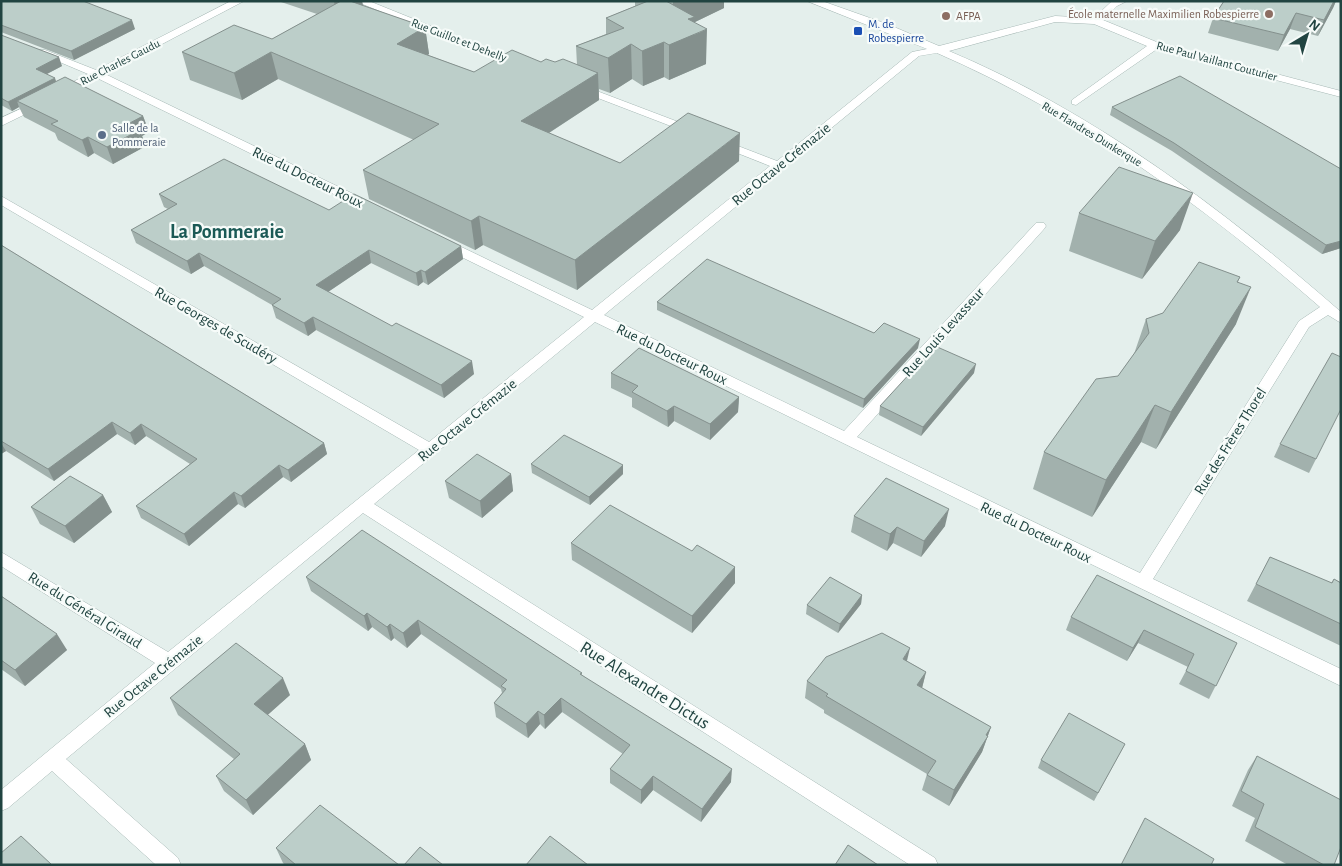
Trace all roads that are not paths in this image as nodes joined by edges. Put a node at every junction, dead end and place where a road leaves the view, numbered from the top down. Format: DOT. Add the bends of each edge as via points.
graph roads {
  1 [pos="239,1"];
  2 [pos="360,1"];
  3 [pos="812,1"];
  4 [pos="1122,1"];
  5 [pos="1096,21"];
  6 [pos="1155,45"];
  7 [pos="28,47"];
  8 [pos="938,49"];
  9 [pos="527,67"];
  10 [pos="97,74"];
  11 [pos="573,85"];
  12 [pos="1341,94"];
  13 [pos="1076,102"];
  14 [pos="1,123"];
  15 [pos="780,166"];
  16 [pos="1,200"];
  17 [pos="378,211"];
  18 [pos="1040,226"];
  19 [pos="432,237"];
  20 [pos="1328,308"];
  21 [pos="594,316"];
  22 [pos="1341,319"];
  23 [pos="846,439"];
  24 [pos="431,450"];
  25 [pos="362,504"];
  26 [pos="1,558"];
  27 [pos="1142,583"];
  28 [pos="169,662"];
  29 [pos="1341,678"];
  30 [pos="52,759"];
  31 [pos="1,802"];
  32 [pos="172,865"];
  33 [pos="928,865"];
  1 -- 10 [label="street, Rue Charles Gaudu"];
  2 -- 9 [label="street, Rue Guillot et Dehelly"];
  3 -- 8 [label="street, Rue Flandres Dunkerque"];
  4 -- 5 [label="street"];
  5 -- 6 [label="street, Rue Paul Vaillant Couturier"];
  5 -- 8 [label="street, Rue Paul Vaillant Couturier" via="1055,19"];
  6 -- 12 [label="street, Rue Paul Vaillant Couturier"];
  6 -- 13 [label="street, Rue Flandres Dunkerque"];
  7 -- 10 [label="street, Rue du Docteur Roux"];
  8 -- 15 [label="street, Rue Octave Crémazie" via="916,54"];
  8 -- 20 [label="street, Rue Flandres Dunkerque" via="1060,113 1126,154 1222,218"];
  10 -- 14 [label="street, Rue Charles Gaudu"];
  10 -- 17 [label="street, Rue du Docteur Roux"];
  11 -- 15 [label="street"];
  15 -- 21 [label="street, Rue Octave Crémazie"];
  16 -- 24 [label="street, Rue Georges de Scudéry"];
  18 -- 23 [label="street, Rue Louis Levasseur"];
  19 -- 21 [label="street, Rue du Docteur Roux"];
  20 -- 22 [label="street, Rue Flandres Dunkerque"];
  20 -- 27 [label="street, Rue des Frères Thorel" via="1304,324"];
  21 -- 23 [label="street, Rue du Docteur Roux"];
  21 -- 24 [label="street, Rue Octave Crémazie"];
  23 -- 27 [label="street, Rue du Docteur Roux"];
  24 -- 25 [label="street, Rue Octave Crémazie"];
  25 -- 28 [label="street, Rue Octave Crémazie"];
  25 -- 33 [label="street, Rue Alexandre Dictus"];
  26 -- 28 [label="street, Rue du Général Giraud"];
  27 -- 29 [label="street, Rue du Docteur Roux"];
  28 -- 30 [label="street, Rue Octave Crémazie"];
  30 -- 31 [label="street, Rue Octave Crémazie"];
  30 -- 32 [label="street"];
}
